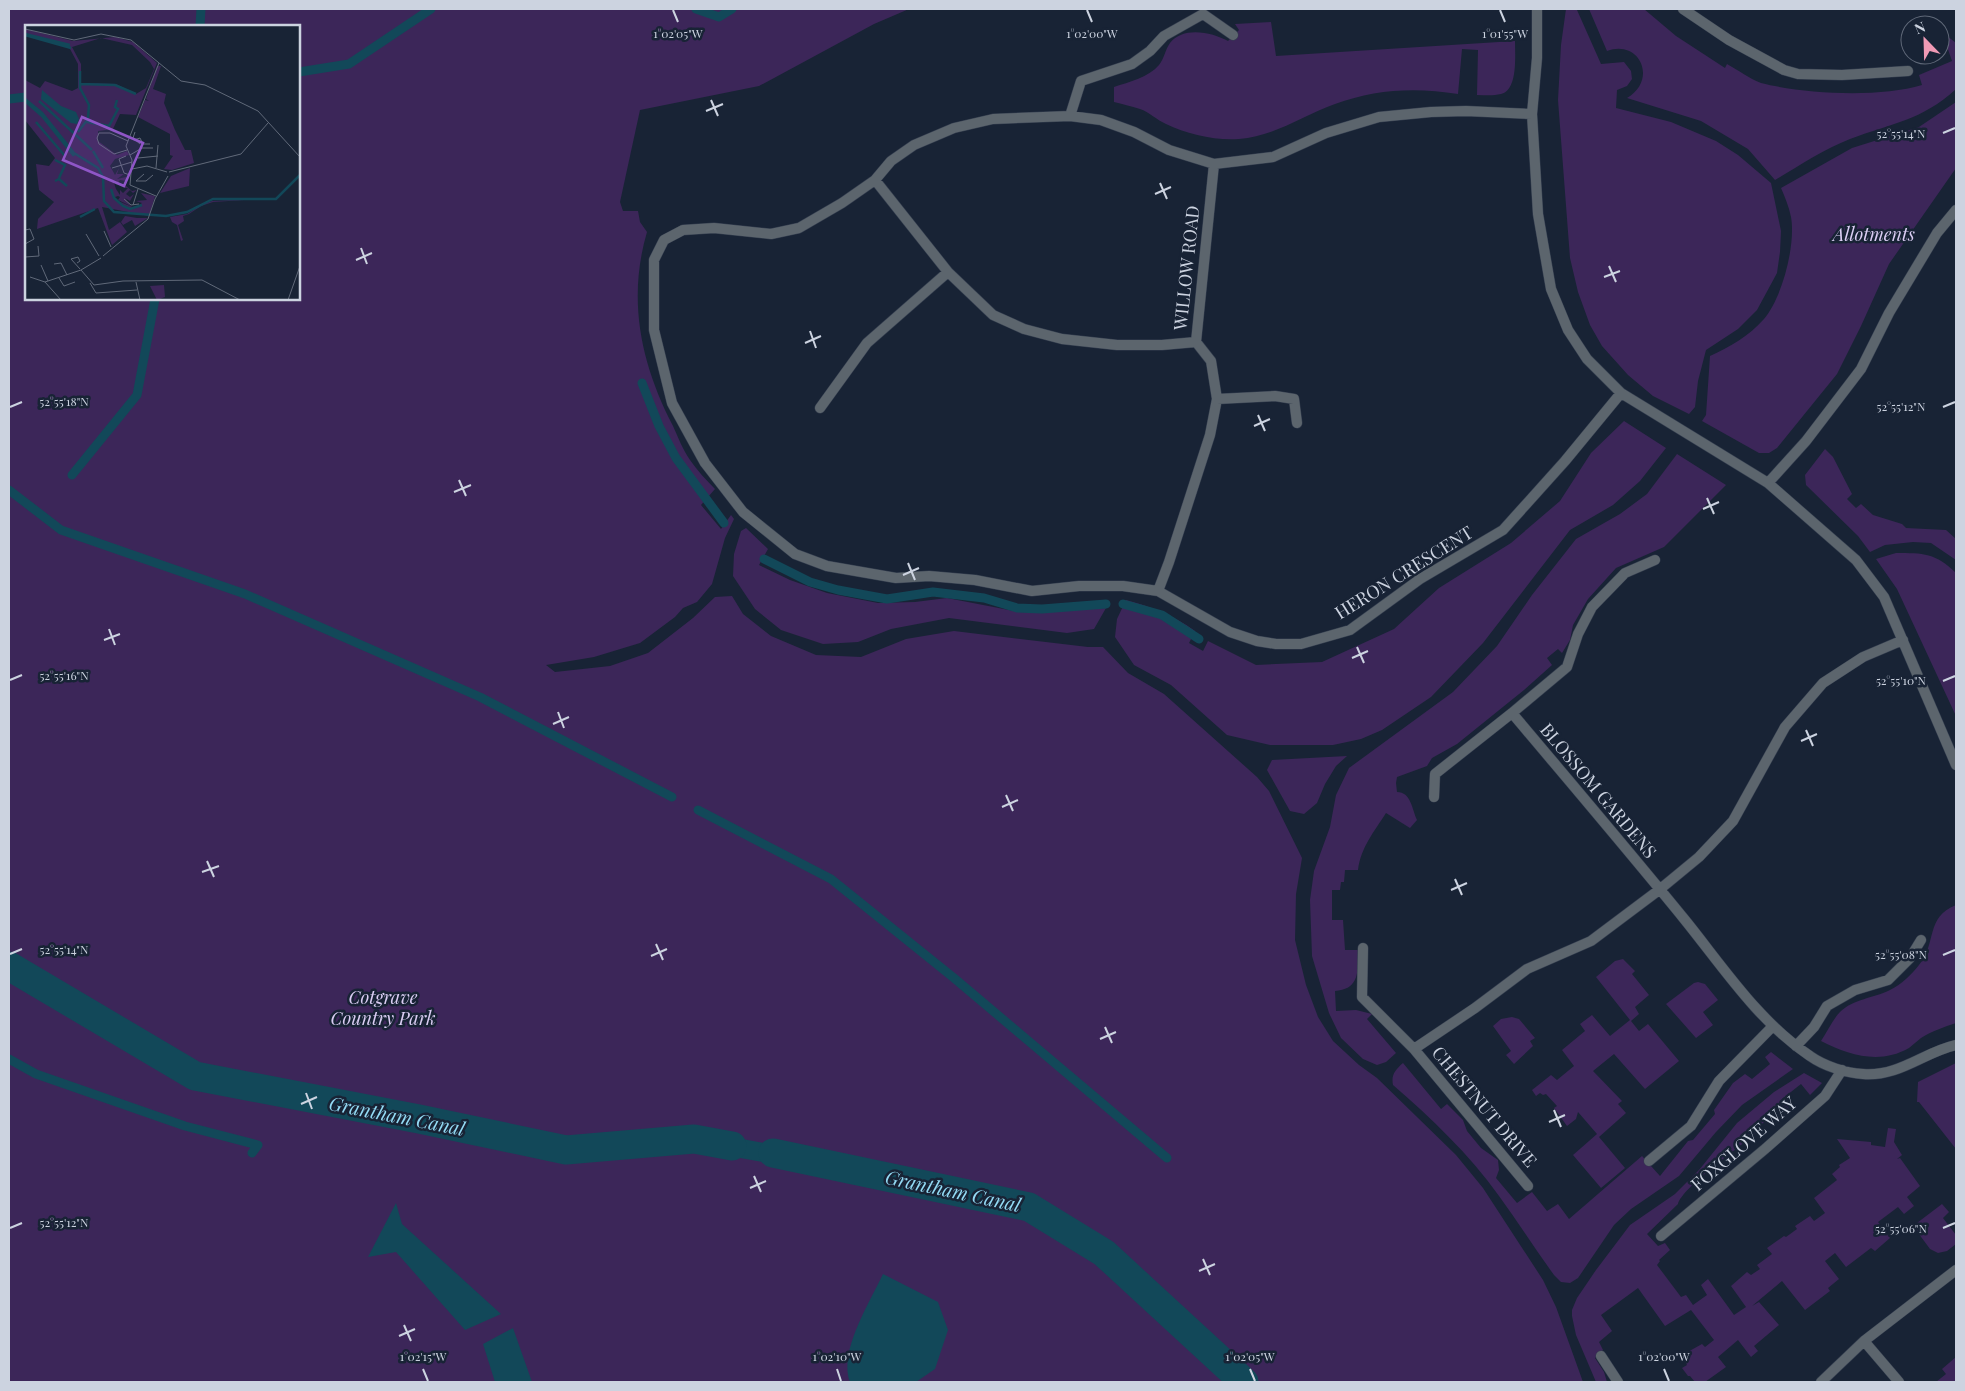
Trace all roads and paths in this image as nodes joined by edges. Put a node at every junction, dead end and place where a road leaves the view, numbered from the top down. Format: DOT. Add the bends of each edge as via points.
graph roads {
  1 [pos="1537,9"];
  2 [pos="1690,11"];
  3 [pos="1233,35"];
  4 [pos="1908,71"];
  5 [pos="1532,114"];
  6 [pos="1070,116"];
  7 [pos="1214,164"];
  8 [pos="875,180"];
  9 [pos="1956,210"];
  10 [pos="948,272"];
  11 [pos="1196,342"];
  12 [pos="1620,393"];
  13 [pos="1217,399"];
  14 [pos="820,408"];
  15 [pos="1297,423"];
  16 [pos="1768,483"];
  17 [pos="1655,560"];
  18 [pos="1158,591"];
  19 [pos="1903,640"];
  20 [pos="1512,713"];
  21 [pos="1956,765"];
  22 [pos="1434,797"];
  23 [pos="1659,890"];
  24 [pos="1921,940"];
  25 [pos="1363,948"];
  26 [pos="1773,1026"];
  27 [pos="1956,1045"];
  28 [pos="1796,1046"];
  29 [pos="1414,1049"];
  30 [pos="1842,1070"];
  31 [pos="1649,1161"];
  32 [pos="1528,1186"];
  33 [pos="1661,1236"];
  34 [pos="1956,1270"];
  35 [pos="1864,1341"];
  36 [pos="1601,1356"];
  37 [pos="1618,1382"];
  38 [pos="1821,1382"];
  39 [pos="1899,1382"];
  1 -- 5 [label="street"];
  2 -- 4 [label="street" via="1758,57 1798,74"];
  3 -- 6 [label="street" via="1203,14 1164,36 1132,64 1081,81"];
  5 -- 7 [label="street, HERON CRESCENT" via="1466,111 1379,117 1326,132 1273,157"];
  5 -- 12 [label="street" via="1538,214 1551,289 1568,330 1587,359"];
  6 -- 7 [label="street, HERON CRESCENT" via="1101,120 1169,150"];
  6 -- 8 [label="street, HERON CRESCENT" via="993,119 954,128 914,145 891,161"];
  7 -- 11 [label="street, WILLOW ROAD"];
  8 -- 10 [label="street"];
  8 -- 18 [label="street, HERON CRESCENT" via="799,228 771,234 714,228 683,230 664,240 654,260 654,330 672,403 705,463 743,512 795,554 827,566 896,578 929,576 975,580 1032,591 1123,586"];
  9 -- 16 [label="street" via="1937,233 1888,313 1861,369 1806,441"];
  10 -- 11 [label="street" via="993,315 1024,329 1062,339 1117,345"];
  10 -- 14 [label="street" via="867,343"];
  11 -- 13 [label="street, WILLOW ROAD" via="1211,361"];
  12 -- 16 [label="street"];
  12 -- 18 [label="street, HERON CRESCENT" via="1503,530 1420,579 1350,630 1301,644 1257,641 1230,632"];
  13 -- 15 [label="street" via="1275,396 1294,400"];
  13 -- 18 [label="street, WILLOW ROAD" via="1210,435"];
  16 -- 19 [label="street" via="1856,560 1884,597"];
  17 -- 20 [label="street" via="1625,574 1592,607 1578,634 1567,668"];
  19 -- 21 [label="street"];
  19 -- 23 [label="street, CHESTNUT DRIVE" via="1863,657 1824,683 1785,727 1733,821 1699,857"];
  20 -- 22 [label="street" via="1435,774"];
  20 -- 23 [label="street, BLOSSOM GARDENS"];
  23 -- 26 [label="street"];
  23 -- 29 [label="street, CHESTNUT DRIVE" via="1591,940 1528,969"];
  24 -- 28 [label="street" via="1910,958 1888,980 1855,990 1827,1006 1814,1027"];
  25 -- 29 [label="street, CHESTNUT DRIVE" via="1362,997"];
  26 -- 28 [label="street"];
  26 -- 31 [label="street" via="1719,1081 1691,1126"];
  27 -- 30 [label="street" via="1903,1068 1864,1074"];
  28 -- 30 [label="street" via="1812,1058"];
  29 -- 32 [label="street, CHESTNUT DRIVE"];
  30 -- 33 [label="street, FOXGLOVE WAY" via="1825,1096"];
  34 -- 35 [label="street"];
  35 -- 38 [label="street"];
  35 -- 39 [label="street"];
  36 -- 37 [label="street"];
}
